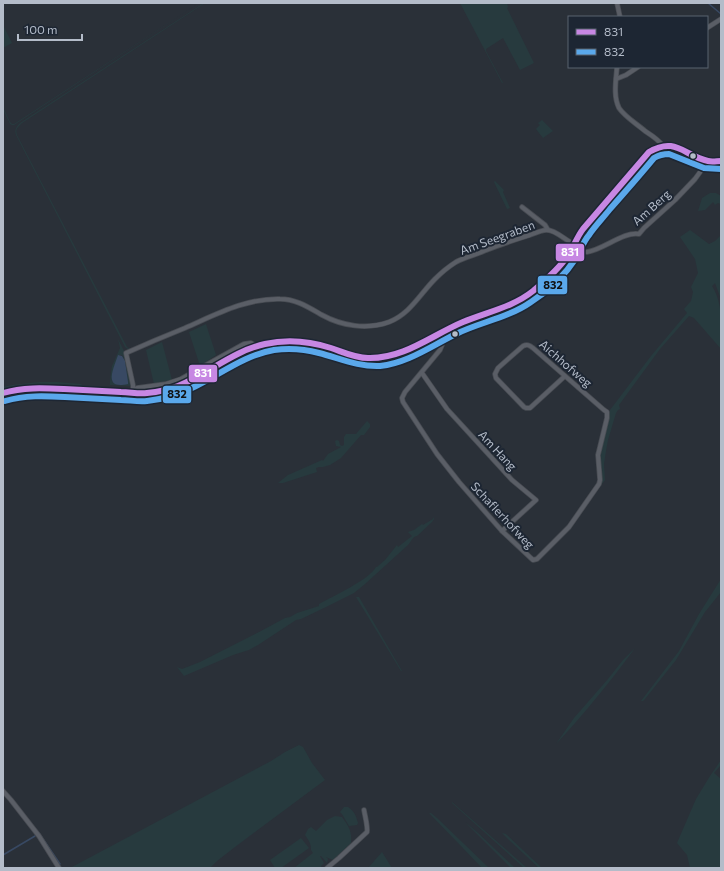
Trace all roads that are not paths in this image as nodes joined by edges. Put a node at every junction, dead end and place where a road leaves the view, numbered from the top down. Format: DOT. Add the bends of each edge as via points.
graph roads {
  1 [pos="617,3"];
  2 [pos="620,16"];
  3 [pos="721,19"];
  4 [pos="708,27"];
  5 [pos="617,68"];
  6 [pos="636,68"];
  7 [pos="616,79"];
  8 [pos="662,146"];
  9 [pos="707,161"];
  10 [pos="721,161"];
  11 [pos="522,207"];
  12 [pos="548,230"];
  13 [pos="573,247"];
  14 [pos="437,335"];
  15 [pos="422,373"];
  16 [pos="565,376"];
  17 [pos="3,393"];
  18 [pos="133,393"];
  19 [pos="607,412"];
  20 [pos="502,531"];
  21 [pos="3,791"];
  22 [pos="364,810"];
  23 [pos="59,868"];
  24 [pos="327,868"];
  1 -- 2 [label="street"];
  3 -- 4 [label="street"];
  5 -- 7 [label="street"];
  6 -- 7 [label="street"];
  7 -- 8 [label="street" via="616,96 622,111"];
  8 -- 9 [label="main road"];
  8 -- 13 [label="main road" via="649,152 583,229"];
  9 -- 10 [label="main road"];
  9 -- 13 [label="street, Am Berg" via="695,179 639,234 631,234 591,251 581,252"];
  11 -- 12 [label="street"];
  12 -- 13 [label="street, Am Seegraben"];
  12 -- 18 [label="street, Am Seegraben" via="456,263 435,279 416,302 398,318 378,325 358,326 339,322 302,304 281,299 248,303 226,310 126,352"];
  13 -- 14 [label="main road" via="556,270 526,296"];
  14 -- 15 [label="street" via="442,344 441,349"];
  14 -- 18 [label="main road" via="398,353 375,358 306,342 280,341 238,353 172,388 153,393"];
  15 -- 20 [label="street, Schaflerhofweg" via="405,392 402,398 404,403 437,454"];
  15 -- 20 [label="street, Am Hang" via="447,409 512,480 536,500"];
  16 -- 16 [label="street, Aichhofweg" via="528,345 523,346 494,374 524,407 528,408"];
  16 -- 19 [label="street, Aichhofweg"];
  17 -- 18 [label="main road" via="42,388"];
  19 -- 20 [label="street, Schaflerhofweg" via="598,458 600,482 566,530 534,560"];
  21 -- 23 [label="street" via="39,836"];
  22 -- 24 [label="street" via="366,832"];
}
